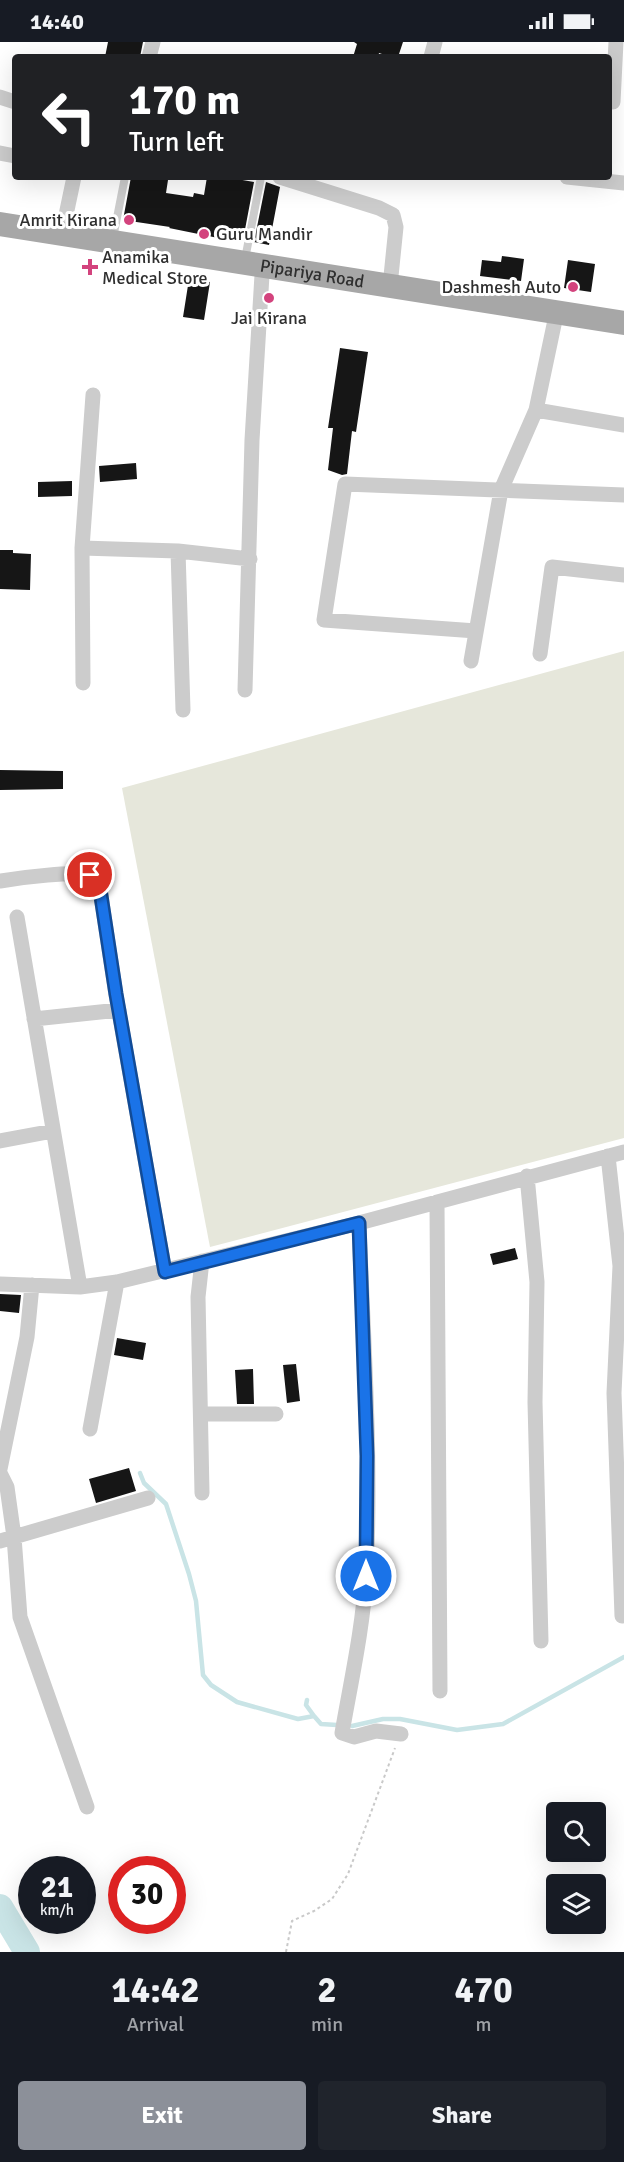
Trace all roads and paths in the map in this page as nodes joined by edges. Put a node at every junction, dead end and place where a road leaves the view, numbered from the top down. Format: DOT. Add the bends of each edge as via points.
graph roads {
  1 [pos="616,42"];
  2 [pos="615,102"];
  3 [pos="73,180"];
  4 [pos="124,180"];
  5 [pos="261,180"];
  6 [pos="290,180"];
  7 [pos="596,180"];
  8 [pos="624,183"];
  9 [pos="0,224"];
  10 [pos="0,233"];
  11 [pos="62,234"];
  12 [pos="112,242"];
  13 [pos="253,269"];
  14 [pos="390,286"];
  15 [pos="555,320"];
  16 [pos="624,323"];
  17 [pos="624,331"];
  18 [pos="93,395"];
  19 [pos="536,410"];
  20 [pos="624,425"];
  21 [pos="501,490"];
  22 [pos="624,495"];
  23 [pos="82,548"];
  24 [pos="178,551"];
  25 [pos="250,559"];
  26 [pos="624,575"];
  27 [pos="476,631"];
  28 [pos="540,654"];
  29 [pos="471,661"];
  30 [pos="83,682"];
  31 [pos="245,690"];
  32 [pos="183,710"];
  33 [pos="0,881"];
  34 [pos="17,918"];
  35 [pos="119,1010"];
  36 [pos="34,1019"];
  37 [pos="53,1131"];
  38 [pos="0,1141"];
  39 [pos="624,1152"];
  40 [pos="608,1156"];
  41 [pos="527,1176"];
  42 [pos="437,1202"];
  43 [pos="359,1223"];
  44 [pos="202,1261"];
  45 [pos="165,1272"];
  46 [pos="117,1282"];
  47 [pos="0,1284"];
  48 [pos="32,1285"];
  49 [pos="80,1287"];
  50 [pos="619,1393"];
  51 [pos="201,1414"];
  52 [pos="276,1414"];
  53 [pos="90,1430"];
  54 [pos="0,1471"];
  55 [pos="202,1493"];
  56 [pos="147,1498"];
  57 [pos="7,1539"];
  58 [pos="621,1616"];
  59 [pos="541,1641"];
  60 [pos="440,1691"];
  61 [pos="401,1734"];
  62 [pos="87,1807"];
  63 [pos="285,1952"];
  1 -- 2 [label="street"];
  3 -- 11 [label="street"];
  4 -- 12 [label="lane"];
  5 -- 13 [label="lane"];
  6 -- 14 [label="street" via="393,214 396,227"];
  7 -- 8 [label="street"];
  9 -- 11 [label="main road, Pipariya Road"];
  10 -- 13 [label="main road, Pipariya Road"];
  11 -- 12 [label="main road, Pipariya Road"];
  12 -- 13 [label="main road, Pipariya Road"];
  13 -- 14 [label="main road, Pipariya Road"];
  13 -- 15 [label="main road, Pipariya Road"];
  13 -- 25 [label="street"];
  14 -- 16 [label="main road, Pipariya Road"];
  15 -- 17 [label="main road, Pipariya Road"];
  15 -- 19 [label="street"];
  18 -- 23 [label="street"];
  19 -- 20 [label="street"];
  19 -- 21 [label="street"];
  21 -- 22 [label="street"];
  21 -- 27 [label="street"];
  21 -- 27 [label="street" via="349,483 344,486 324,620"];
  23 -- 24 [label="street"];
  23 -- 30 [label="street"];
  24 -- 25 [label="street"];
  24 -- 32 [label="street"];
  25 -- 31 [label="street"];
  26 -- 28 [label="street" via="552,567"];
  27 -- 29 [label="street"];
  33 -- 35 [label="street" via="77,874 96,878"];
  34 -- 36 [label="street"];
  35 -- 36 [label="street"];
  35 -- 45 [label="street"];
  36 -- 37 [label="street"];
  37 -- 38 [label="street"];
  37 -- 49 [label="street"];
  39 -- 40 [label="street"];
  40 -- 41 [label="street"];
  40 -- 50 [label="street" via="620,1266"];
  41 -- 42 [label="street"];
  41 -- 59 [label="street" via="537,1282"];
  42 -- 43 [label="street"];
  42 -- 60 [label="street"];
  43 -- 44 [label="street"];
  43 -- 61 [label="street" via="367,1456 366,1576 342,1733 354,1737 376,1731"];
  44 -- 45 [label="street"];
  44 -- 51 [label="street" via="198,1297"];
  45 -- 46 [label="street"];
  46 -- 49 [label="street"];
  46 -- 53 [label="street"];
  47 -- 48 [label="street"];
  48 -- 49 [label="street"];
  48 -- 54 [label="street" via="27,1337"];
  50 -- 58 [label="street"];
  51 -- 52 [label="street"];
  51 -- 55 [label="street"];
  54 -- 57 [label="street" via="7,1487"];
  56 -- 57 [label="street"];
  57 -- 62 [label="street" via="20,1617"];
  61 -- 63 [label="path" via="348,1874 332,1899 292,1921"];
}
